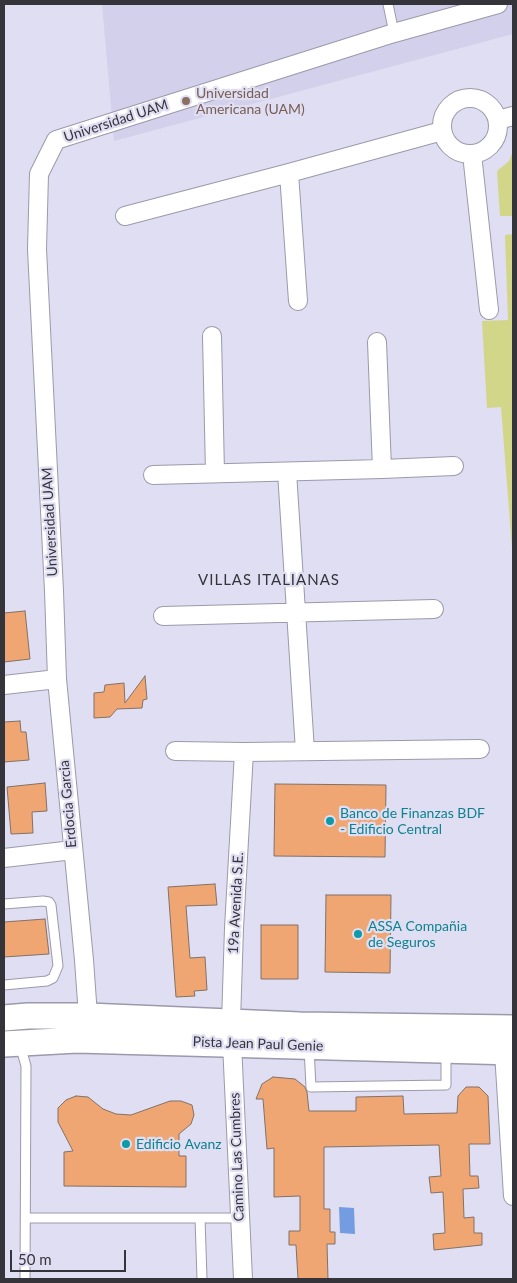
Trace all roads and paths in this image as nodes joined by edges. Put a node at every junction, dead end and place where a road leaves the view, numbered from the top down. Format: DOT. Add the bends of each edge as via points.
graph roads {
  1 [pos="388,4"];
  2 [pos="498,4"];
  3 [pos="394,33"];
  4 [pos="506,118"];
  5 [pos="442,131"];
  6 [pos="472,154"];
  7 [pos="289,173"];
  8 [pos="125,216"];
  9 [pos="298,301"];
  10 [pos="489,310"];
  11 [pos="212,336"];
  12 [pos="377,342"];
  13 [pos="454,466"];
  14 [pos="382,470"];
  15 [pos="286,472"];
  16 [pos="215,473"];
  17 [pos="152,475"];
  18 [pos="54,591"];
  19 [pos="434,609"];
  20 [pos="294,612"];
  21 [pos="163,616"];
  22 [pos="56,679"];
  23 [pos="4,685"];
  24 [pos="480,749"];
  25 [pos="175,751"];
  26 [pos="304,751"];
  27 [pos="244,752"];
  28 [pos="73,850"];
  29 [pos="4,858"];
  30 [pos="4,904"];
  31 [pos="4,985"];
  32 [pos="88,1016"];
  33 [pos="4,1018"];
  34 [pos="513,1028"];
  35 [pos="232,1034"];
  36 [pos="12,1043"];
  37 [pos="309,1046"];
  38 [pos="412,1049"];
  39 [pos="510,1049"];
  40 [pos="446,1050"];
  41 [pos="510,1090"];
  42 [pos="513,1196"];
  43 [pos="26,1218"];
  44 [pos="200,1218"];
  45 [pos="240,1218"];
  46 [pos="25,1279"];
  47 [pos="202,1279"];
  48 [pos="243,1279"];
  1 -- 3 [label="lane"];
  2 -- 3 [label="street, Universidad UAM"];
  3 -- 18 [label="street, Universidad UAM" via="56,140 39,174 37,249"];
  4 -- 5 [label="street" via="479,99 460,99 445,112"];
  4 -- 6 [label="street" via="490,146"];
  5 -- 6 [label="street" via="448,144 458,152"];
  5 -- 7 [label="street"];
  6 -- 10 [label="street"];
  7 -- 8 [label="street"];
  7 -- 9 [label="street"];
  11 -- 16 [label="street"];
  12 -- 14 [label="street"];
  13 -- 14 [label="street"];
  14 -- 15 [label="street"];
  15 -- 16 [label="street"];
  15 -- 20 [label="street"];
  16 -- 17 [label="street"];
  18 -- 22 [label="street, Erdocia Garcia"];
  19 -- 20 [label="street"];
  20 -- 21 [label="street"];
  20 -- 26 [label="street"];
  22 -- 23 [label="street"];
  22 -- 28 [label="street, Erdocia Garcia"];
  24 -- 26 [label="street"];
  25 -- 27 [label="street"];
  26 -- 27 [label="street"];
  27 -- 35 [label="street, 19a Avenida S.E." via="234,928"];
  28 -- 29 [label="street"];
  28 -- 32 [label="street, Erdocia Garcia"];
  30 -- 31 [label="lane" via="43,901 52,905 58,966 53,978 47,981"];
  32 -- 33 [label="main road, Pista Jean Paul Genie"];
  32 -- 35 [label="main road, Pista Jean Paul Genie"];
  34 -- 35 [label="main road" via="386,1026 352,1034"];
  35 -- 36 [label="main road, Pista Jean Paul Genie"];
  35 -- 37 [label="main road, Pista Jean Paul Genie"];
  35 -- 45 [label="street, Camino Las Cumbres"];
  36 -- 43 [label="lane" via="26,1066"];
  37 -- 38 [label="main road, Pista Jean Paul Genie"];
  37 -- 40 [label="lane" via="311,1087 446,1085"];
  38 -- 39 [label="main road" via="440,1042"];
  38 -- 40 [label="main road, Pista Jean Paul Genie"];
  39 -- 40 [label="main road, Pista Jean Paul Genie"];
  39 -- 41 [label="street"];
  41 -- 42 [label="street"];
  43 -- 44 [label="lane"];
  43 -- 46 [label="lane"];
  44 -- 45 [label="lane"];
  44 -- 47 [label="lane"];
  45 -- 48 [label="street, Camino Las Cumbres"];
}
